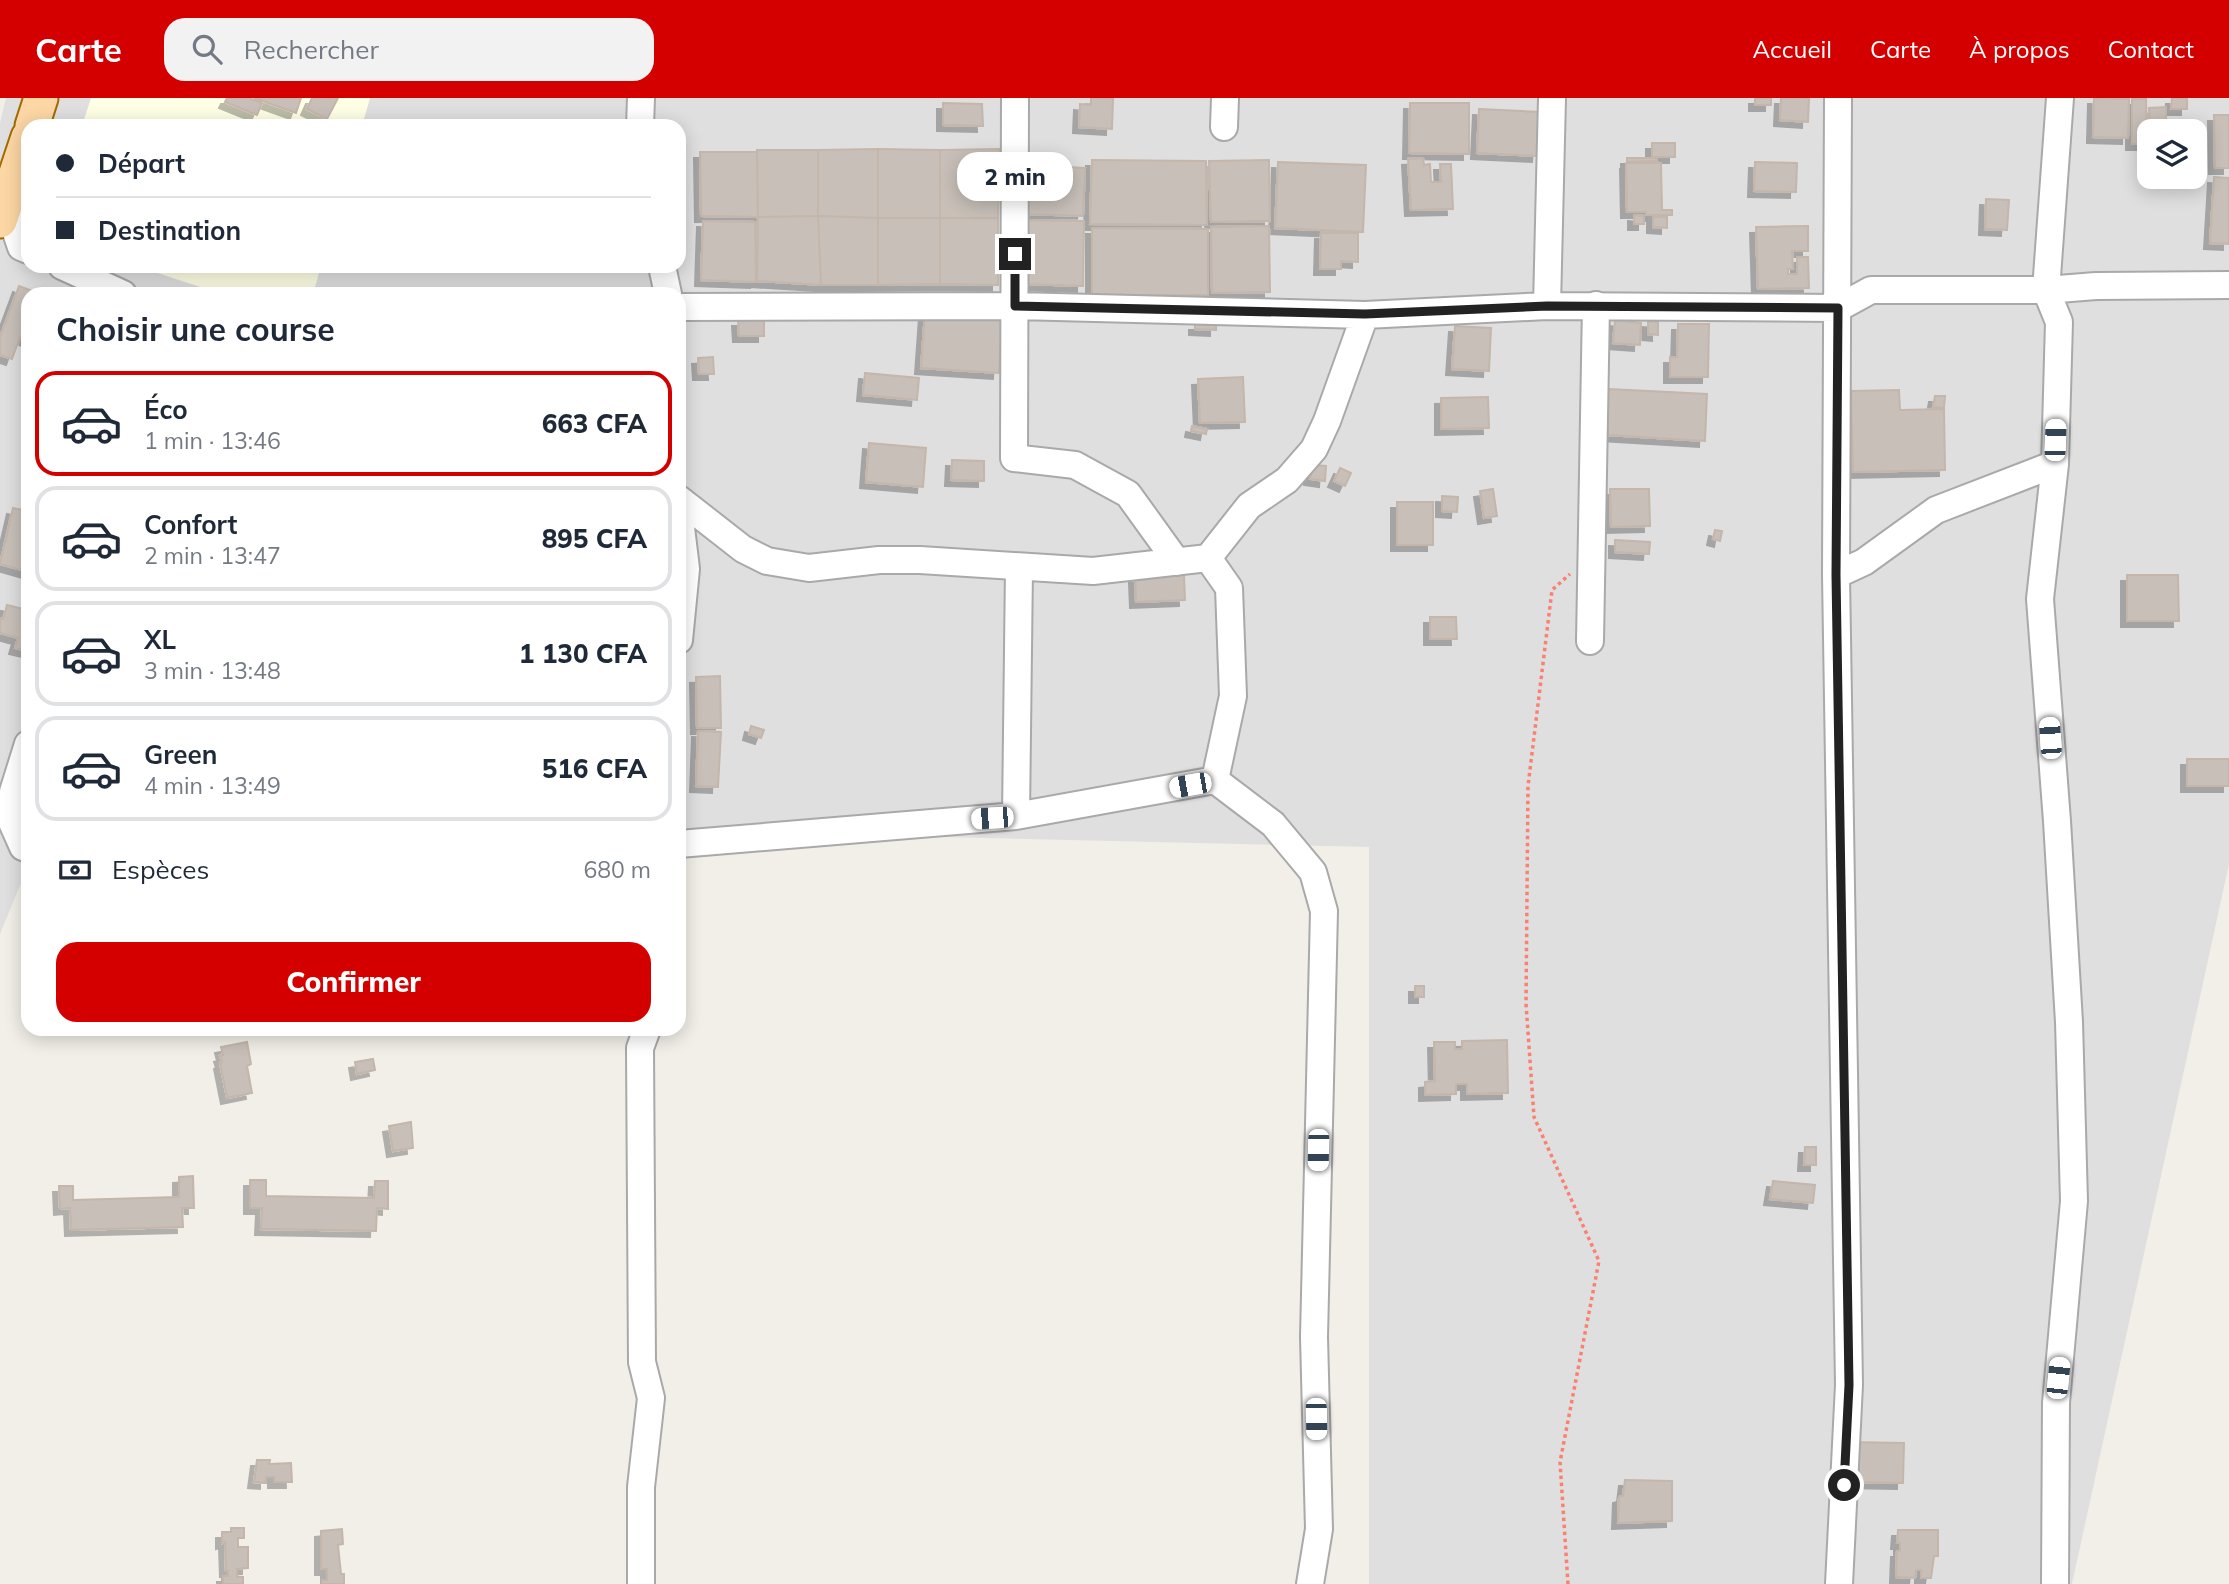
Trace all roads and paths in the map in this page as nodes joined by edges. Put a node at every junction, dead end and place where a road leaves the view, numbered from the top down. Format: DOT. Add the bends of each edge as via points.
graph roads {
  1 [pos="41,98"];
  2 [pos="641,98"];
  3 [pos="1015,98"];
  4 [pos="1225,98"];
  5 [pos="1552,98"];
  6 [pos="1838,98"];
  7 [pos="2060,98"];
  8 [pos="34,119"];
  9 [pos="640,119"];
  10 [pos="1224,127"];
  11 [pos="21,158"];
  12 [pos="3,212"];
  13 [pos="21,247"];
  14 [pos="77,273"];
  15 [pos="2229,285"];
  16 [pos="108,287"];
  17 [pos="2046,290"];
  18 [pos="1596,305"];
  19 [pos="1015,306"];
  20 [pos="1547,306"];
  21 [pos="686,307"];
  22 [pos="1838,308"];
  23 [pos="1365,314"];
  24 [pos="2055,464"];
  25 [pos="686,504"];
  26 [pos="1591,553"];
  27 [pos="1208,558"];
  28 [pos="1177,562"];
  29 [pos="1019,567"];
  30 [pos="1836,575"];
  31 [pos="1590,641"];
  32 [pos="21,766"];
  33 [pos="1215,780"];
  34 [pos="1016,817"];
  35 [pos="21,843"];
  36 [pos="686,843"];
  37 [pos="644,1036"];
  38 [pos="641,1584"];
  39 [pos="1310,1584"];
  40 [pos="1568,1584"];
  41 [pos="1839,1584"];
  42 [pos="2055,1584"];
  1 -- 8 [label="main road"];
  2 -- 9 [label="street"];
  3 -- 19 [label="street"];
  4 -- 10 [label="street"];
  5 -- 20 [label="street"];
  6 -- 22 [label="street"];
  7 -- 17 [label="street"];
  11 -- 12 [label="main road"];
  12 -- 13 [label="street"];
  14 -- 16 [label="street"];
  15 -- 17 [label="street"];
  17 -- 22 [label="street" via="1871,290"];
  17 -- 24 [label="street" via="2059,322"];
  18 -- 20 [label="street"];
  18 -- 22 [label="street"];
  18 -- 26 [label="street"];
  19 -- 21 [label="street"];
  19 -- 23 [label="street"];
  19 -- 28 [label="street" via="1014,458 1075,465 1128,494"];
  20 -- 23 [label="street"];
  22 -- 30 [label="street"];
  23 -- 27 [label="street" via="1314,449 1287,480 1249,506"];
  24 -- 30 [label="street" via="1936,510 1864,562"];
  24 -- 42 [label="street" via="2040,599 2068,1009 2074,1201 2056,1403"];
  25 -- 29 [label="street" via="743,549 767,561 809,568 906,560"];
  26 -- 31 [label="street"];
  26 -- 40 [label="path" via="1552,590 1528,786 1526,1004 1534,1117 1599,1261 1560,1462"];
  27 -- 28 [label="street"];
  27 -- 33 [label="street" via="1229,587 1233,696"];
  28 -- 29 [label="street" via="1093,571"];
  29 -- 34 [label="street"];
  30 -- 41 [label="street" via="1849,1385"];
  32 -- 35 [label="street" via="10,818"];
  33 -- 34 [label="street"];
  33 -- 39 [label="street" via="1273,824 1313,872 1324,911 1314,1337 1319,1529"];
  34 -- 36 [label="street"];
  37 -- 38 [label="street" via="640,1048 642,1362 651,1398 641,1487"];
}
